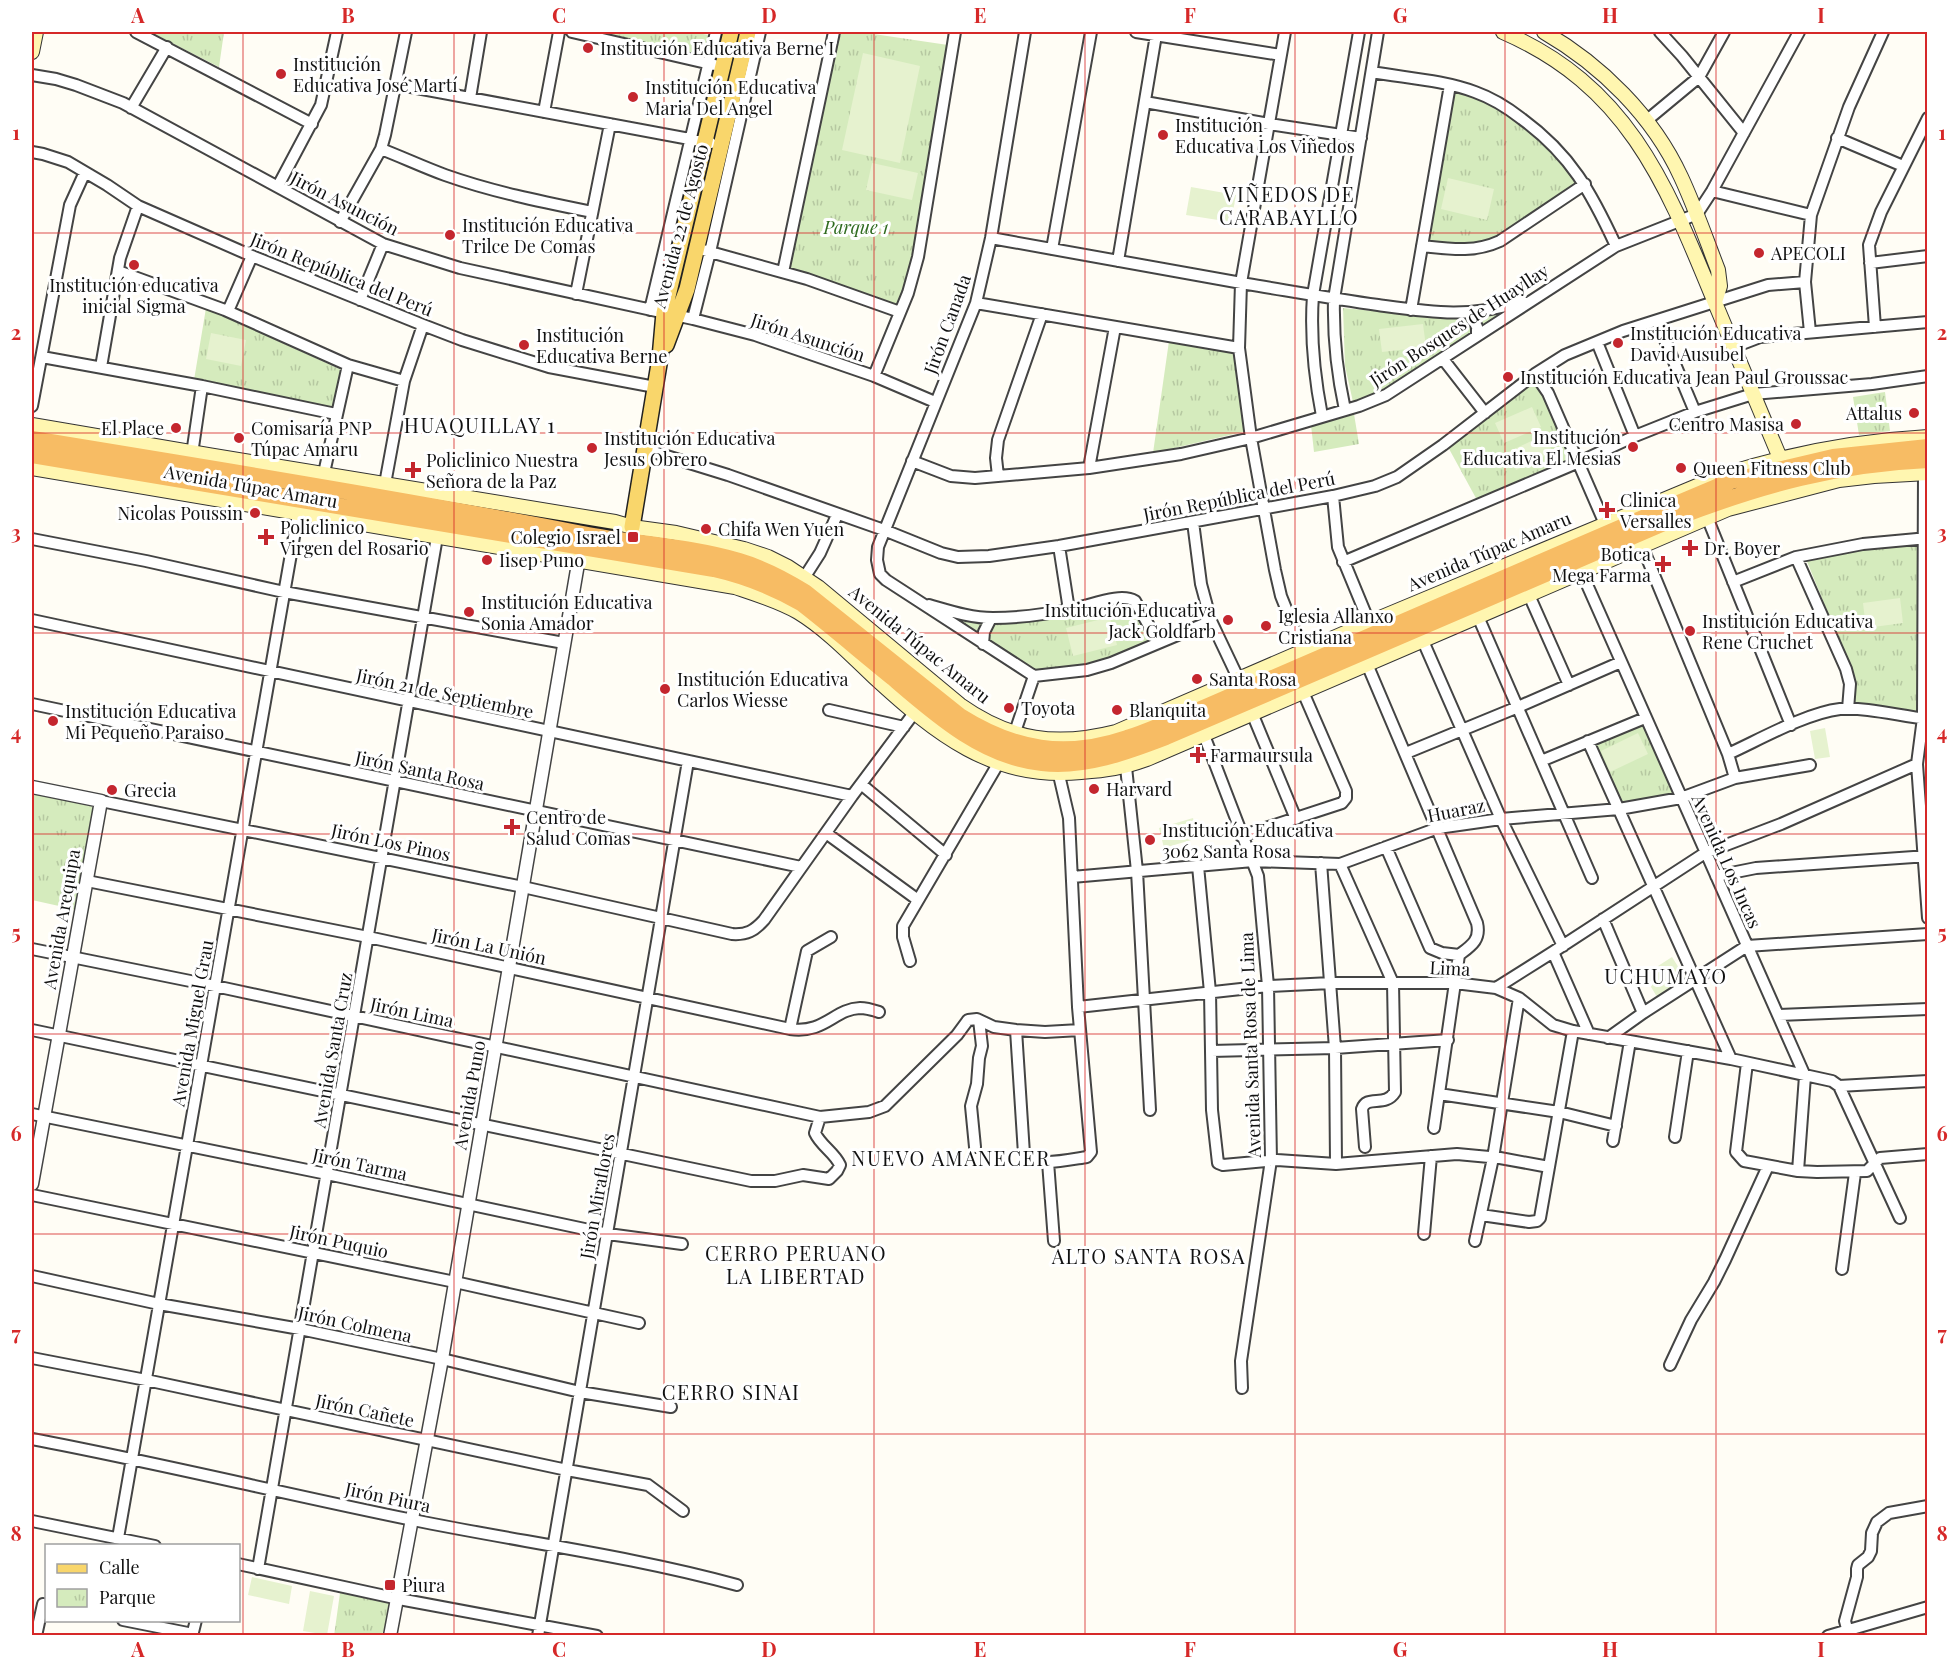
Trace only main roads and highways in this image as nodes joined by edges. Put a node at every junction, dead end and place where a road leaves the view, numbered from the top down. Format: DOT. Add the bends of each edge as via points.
graph roads {
  1 [pos="36,32"];
  2 [pos="718,32"];
  3 [pos="748,32"];
  4 [pos="1503,32"];
  5 [pos="1544,32"];
  6 [pos="32,52"];
  7 [pos="1714,302"];
  8 [pos="671,314"];
  9 [pos="32,425"];
  10 [pos="1928,437"];
  11 [pos="32,439"];
  12 [pos="1928,447"];
  13 [pos="32,455"];
  14 [pos="1780,458"];
  15 [pos="235,460"];
  16 [pos="32,468"];
  17 [pos="1926,469"];
  18 [pos="346,490"];
  19 [pos="632,527"];
  20 [pos="580,547"];
  21 [pos="1476,612"];
  22 [pos="1413,616"];
  23 [pos="1372,621"];
  24 [pos="1199,723"];
  1 -- 6 [label="main road"];
  2 -- 8 [label="main road, Avenida 22 de Agosto" via="716,65 698,140"];
  3 -- 8 [label="main road, Avenida 22 de Agosto" via="722,145 704,250 687,290"];
  4 -- 7 [label="main road" via="1534,46 1575,74 1627,127 1682,221"];
  5 -- 7 [label="main road" via="1604,76 1646,121 1670,156 1718,270 1720,286"];
  7 -- 14 [label="main road"];
  8 -- 19 [label="main road, Avenida 22 de Agosto"];
  9 -- 15 [label="main road, Avenida Túpac Amaru"];
  10 -- 14 [label="main road, Avenida Túpac Amaru" via="1859,443"];
  11 -- 18 [label="highway, Avenida Túpac Amaru"];
  12 -- 22 [label="highway, Avenida Túpac Amaru" via="1833,457 1731,482"];
  13 -- 20 [label="highway, Avenida Túpac Amaru"];
  14 -- 23 [label="main road, Avenida Túpac Amaru" via="1726,474"];
  15 -- 18 [label="highway" via="339,485"];
  15 -- 19 [label="main road, Avenida Túpac Amaru"];
  16 -- 20 [label="main road, Avenida Túpac Amaru" via="437,537"];
  17 -- 21 [label="main road, Avenida Túpac Amaru" via="1839,480 1756,501 1707,518 1528,596"];
  17 -- 21 [label="highway, Avenida Túpac Amaru" via="1871,464 1783,481 1734,496 1678,517"];
  18 -- 20 [label="highway, Avenida Túpac Amaru"];
  19 -- 23 [label="main road, Avenida Túpac Amaru" via="676,533 768,557 804,578 978,718 1046,740 1116,732"];
  20 -- 24 [label="highway, Avenida Túpac Amaru" via="714,569 780,591 822,619 971,739 1018,759 1043,764 1116,756"];
  20 -- 24 [label="main road, Avenida Túpac Amaru" via="735,587 798,612 914,713 954,742 1021,771 1059,775 1126,767"];
  21 -- 24 [label="highway, Avenida Túpac Amaru"];
  21 -- 24 [label="main road, Avenida Túpac Amaru" via="1423,641 1252,713"];
  22 -- 23 [label="highway"];
  22 -- 24 [label="highway, Avenida Túpac Amaru"];
}
